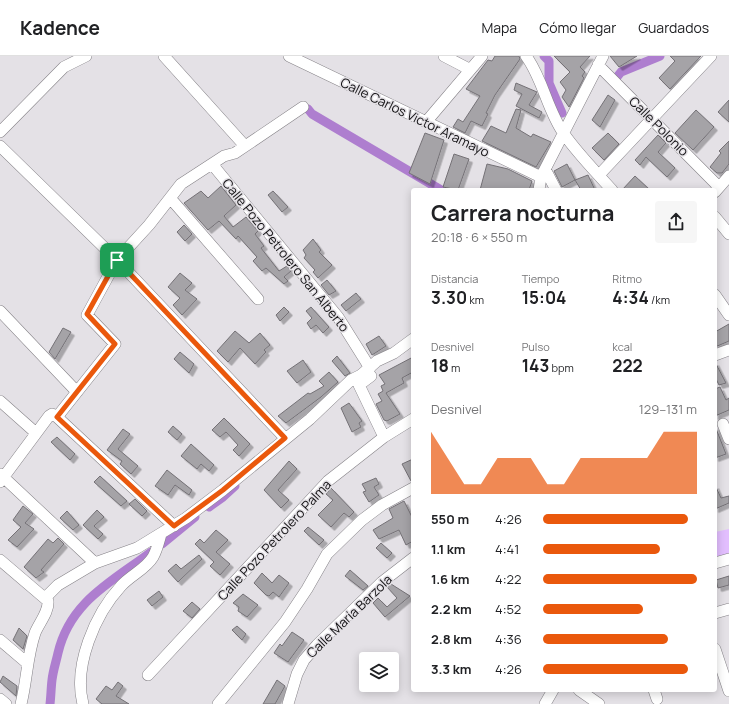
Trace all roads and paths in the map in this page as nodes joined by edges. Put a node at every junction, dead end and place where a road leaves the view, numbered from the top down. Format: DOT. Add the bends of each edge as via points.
graph roads {
  1 [pos="86,56"];
  2 [pos="164,56"];
  3 [pos="289,56"];
  4 [pos="444,56"];
  5 [pos="482,56"];
  6 [pos="526,56"];
  7 [pos="711,56"];
  8 [pos="601,61"];
  9 [pos="470,69"];
  10 [pos="303,107"];
  11 [pos="652,119"];
  12 [pos="426,122"];
  13 [pos="0,132"];
  14 [pos="563,133"];
  15 [pos="0,146"];
  16 [pos="245,146"];
  17 [pos="212,164"];
  18 [pos="543,173"];
  19 [pos="599,175"];
  20 [pos="729,176"];
  21 [pos="540,188"];
  22 [pos="553,188"];
  23 [pos="610,188"];
  24 [pos="716,188"];
  25 [pos="717,189"];
  26 [pos="171,199"];
  27 [pos="717,219"];
  28 [pos="729,234"];
  29 [pos="117,260"];
  30 [pos="258,298"];
  31 [pos="717,298"];
  32 [pos="0,311"];
  33 [pos="729,315"];
  34 [pos="411,341"];
  35 [pos="411,349"];
  36 [pos="729,350"];
  37 [pos="717,354"];
  38 [pos="370,368"];
  39 [pos="77,392"];
  40 [pos="0,401"];
  41 [pos="57,417"];
  42 [pos="411,420"];
  43 [pos="722,424"];
  44 [pos="36,433"];
  45 [pos="384,437"];
  46 [pos="285,438"];
  47 [pos="729,439"];
  48 [pos="1,478"];
  49 [pos="411,489"];
  50 [pos="174,526"];
  51 [pos="161,534"];
  52 [pos="729,559"];
  53 [pos="0,560"];
  54 [pos="411,560"];
  55 [pos="717,562"];
  56 [pos="95,563"];
  57 [pos="45,598"];
  58 [pos="729,609"];
  59 [pos="717,612"];
  60 [pos="0,640"];
  61 [pos="717,655"];
  62 [pos="27,663"];
  63 [pos="148,675"];
  64 [pos="729,691"];
  65 [pos="552,692"];
  66 [pos="582,692"];
  67 [pos="0,699"];
  68 [pos="6,704"];
  69 [pos="21,704"];
  70 [pos="83,704"];
  71 [pos="218,704"];
  72 [pos="288,704"];
  73 [pos="545,704"];
  74 [pos="598,704"];
  1 -- 13 [label="street" via="64,67"];
  2 -- 16 [label="street"];
  3 -- 12 [label="street, Calle Carlos Victor Aramayo"];
  4 -- 9 [label="street"];
  5 -- 9 [label="street"];
  6 -- 14 [label="street" via="534,66 545,98"];
  7 -- 11 [label="street"];
  8 -- 11 [label="street, Calle Polonio"];
  8 -- 14 [label="street"];
  9 -- 12 [label="street"];
  10 -- 16 [label="street"];
  11 -- 19 [label="street"];
  11 -- 24 [label="street, Calle Polonio"];
  12 -- 18 [label="street, Calle Carlos Victor Aramayo"];
  14 -- 18 [label="street"];
  14 -- 19 [label="street"];
  15 -- 29 [label="street"];
  16 -- 17 [label="street"];
  17 -- 26 [label="street" via="180,184"];
  17 -- 38 [label="street, Calle Pozo Petrolero San Alberto" via="338,317"];
  18 -- 21 [label="street"];
  18 -- 22 [label="street"];
  19 -- 23 [label="street"];
  20 -- 25 [label="street"];
  26 -- 29 [label="street"];
  26 -- 30 [label="street"];
  27 -- 28 [label="street"];
  29 -- 39 [label="street" via="87,314 115,344"];
  29 -- 46 [label="street"];
  31 -- 33 [label="street"];
  32 -- 39 [label="street"];
  34 -- 38 [label="street" via="377,361"];
  35 -- 45 [label="street" via="382,366 359,385"];
  36 -- 37 [label="street"];
  38 -- 46 [label="street" via="351,380 310,419"];
  39 -- 41 [label="street"];
  40 -- 44 [label="street"];
  41 -- 44 [label="street" via="52,414 49,416"];
  41 -- 50 [label="street"];
  42 -- 45 [label="street, Calle Pozo Petrolero Palma"];
  43 -- 47 [label="street"];
  44 -- 48 [label="street"];
  45 -- 63 [label="street, Calle Pozo Petrolero Palma" via="328,481"];
  46 -- 50 [label="street" via="223,490"];
  48 -- 56 [label="street"];
  49 -- 71 [label="street" via="382,505 362,520 327,554 285,622"];
  50 -- 51 [label="street"];
  51 -- 56 [label="street" via="137,548"];
  51 -- 70 [label="street" via="152,559 116,592 94,630 81,668"];
  52 -- 55 [label="street"];
  53 -- 57 [label="street"];
  54 -- 72 [label="street, Calle María Barzola" via="382,582 304,660"];
  56 -- 57 [label="street" via="58,585"];
  57 -- 62 [label="street" via="49,605 37,628"];
  58 -- 59 [label="street"];
  60 -- 62 [label="street"];
  61 -- 64 [label="street"];
  62 -- 69 [label="street"];
  65 -- 73 [label="street"];
  66 -- 74 [label="street"];
  67 -- 68 [label="street"];
}
